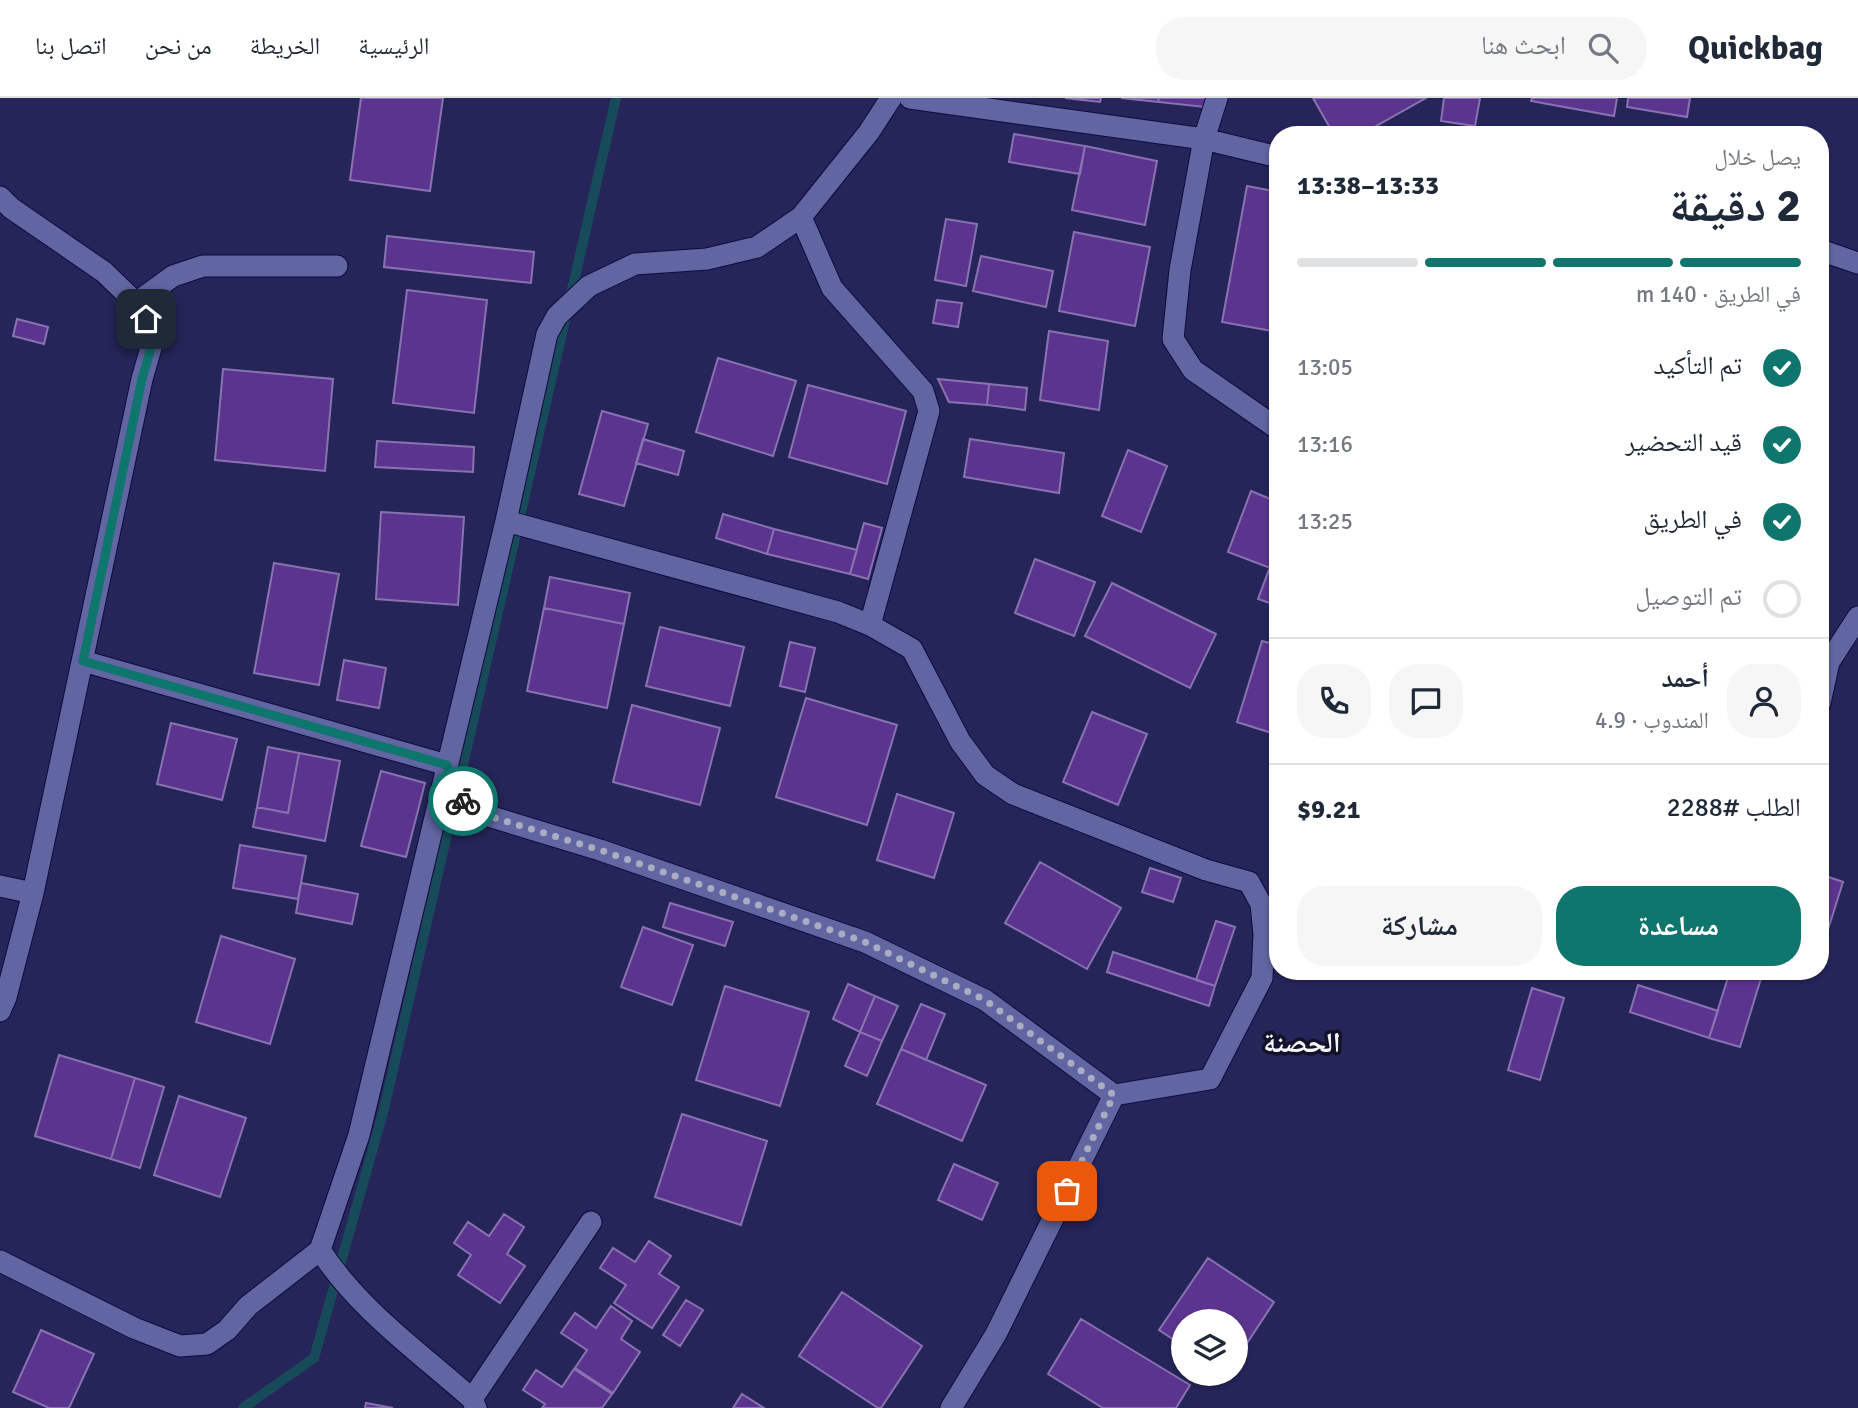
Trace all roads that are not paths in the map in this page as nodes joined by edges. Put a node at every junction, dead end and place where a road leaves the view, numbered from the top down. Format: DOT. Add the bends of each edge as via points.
graph roads {
  1 [pos="891,98"];
  2 [pos="910,98"];
  3 [pos="1217,98"];
  4 [pos="1204,139"];
  5 [pos="1269,154"];
  6 [pos="0,197"];
  7 [pos="801,217"];
  8 [pos="1829,253"];
  9 [pos="1858,263"];
  10 [pos="337,266"];
  11 [pos="136,303"];
  12 [pos="1269,423"];
  13 [pos="506,521"];
  14 [pos="1858,617"];
  15 [pos="870,625"];
  16 [pos="83,661"];
  17 [pos="1829,662"];
  18 [pos="447,765"];
  19 [pos="0,886"];
  20 [pos="33,893"];
  21 [pos="0,1011"];
  22 [pos="1114,1095"];
  23 [pos="591,1222"];
  24 [pos="320,1250"];
  25 [pos="0,1261"];
  26 [pos="474,1403"];
  27 [pos="951,1408"];
  1 -- 7 [label="street"];
  2 -- 4 [label="street"];
  3 -- 4 [label="street"];
  4 -- 5 [label="street"];
  4 -- 12 [label="street" via="1180,270 1173,339 1193,370"];
  6 -- 11 [label="street" via="104,272"];
  7 -- 13 [label="street" via="757,247 707,259 635,264 589,286 557,316 547,334"];
  7 -- 15 [label="street" via="832,288 923,391 929,411"];
  8 -- 9 [label="street"];
  10 -- 11 [label="street" via="203,266 173,276"];
  11 -- 16 [label="street" via="155,334"];
  13 -- 15 [label="street" via="838,612"];
  13 -- 18 [label="street"];
  14 -- 17 [label="street"];
  15 -- 22 [label="street" via="912,649 960,741 985,775 1013,794 1206,870 1249,882 1261,904 1262,978 1210,1079"];
  16 -- 18 [label="street"];
  16 -- 20 [label="street"];
  18 -- 22 [label="street" via="456,793 472,811 865,942 985,1000"];
  18 -- 24 [label="street" via="359,1135"];
  19 -- 20 [label="street"];
  20 -- 21 [label="street"];
  22 -- 27 [label="street" via="996,1334"];
  23 -- 26 [label="street"];
  24 -- 25 [label="street" via="207,1343 180,1346"];
  24 -- 26 [label="street" via="360,1300"];
}
